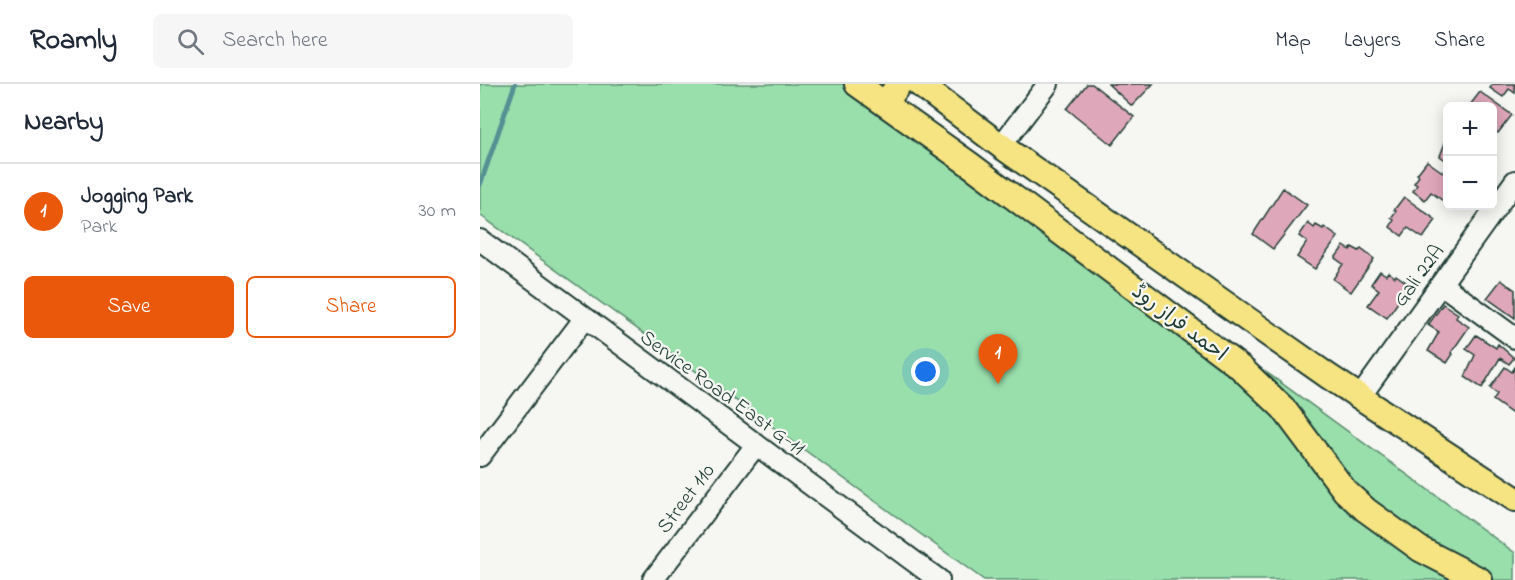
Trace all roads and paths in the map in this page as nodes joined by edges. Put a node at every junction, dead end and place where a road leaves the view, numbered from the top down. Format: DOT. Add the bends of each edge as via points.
graph roads {
  1 [pos="857,84"];
  2 [pos="899,84"];
  3 [pos="919,84"];
  4 [pos="1048,84"];
  5 [pos="885,104"];
  6 [pos="1001,146"];
  7 [pos="1515,181"];
  8 [pos="482,242"];
  9 [pos="1441,284"];
  10 [pos="584,319"];
  11 [pos="1515,338"];
  12 [pos="1360,397"];
  13 [pos="756,446"];
  14 [pos="480,456"];
  15 [pos="1515,499"];
  16 [pos="653,580"];
  17 [pos="939,580"];
  18 [pos="1480,580"];
  1 -- 5 [label="main road, احمد فراز روڈ"];
  2 -- 5 [label="main road"];
  3 -- 6 [label="main road, احمد فراز روڈ"];
  4 -- 6 [label="street"];
  5 -- 18 [label="main road, احمد فراز روڈ" via="1241,368 1283,408 1345,490 1366,510 1420,549"];
  6 -- 12 [label="main road, احمد فراز روڈ"];
  7 -- 9 [label="street, Gali 22A"];
  8 -- 10 [label="street, Service Road East G-11"];
  9 -- 11 [label="street"];
  9 -- 12 [label="street, Gali 22A"];
  10 -- 13 [label="street, Service Road East G-11"];
  10 -- 14 [label="street"];
  12 -- 15 [label="main road, احمد فراز روڈ"];
  13 -- 16 [label="street, Street 110"];
  13 -- 17 [label="street, Service Road East G-11"];
}
